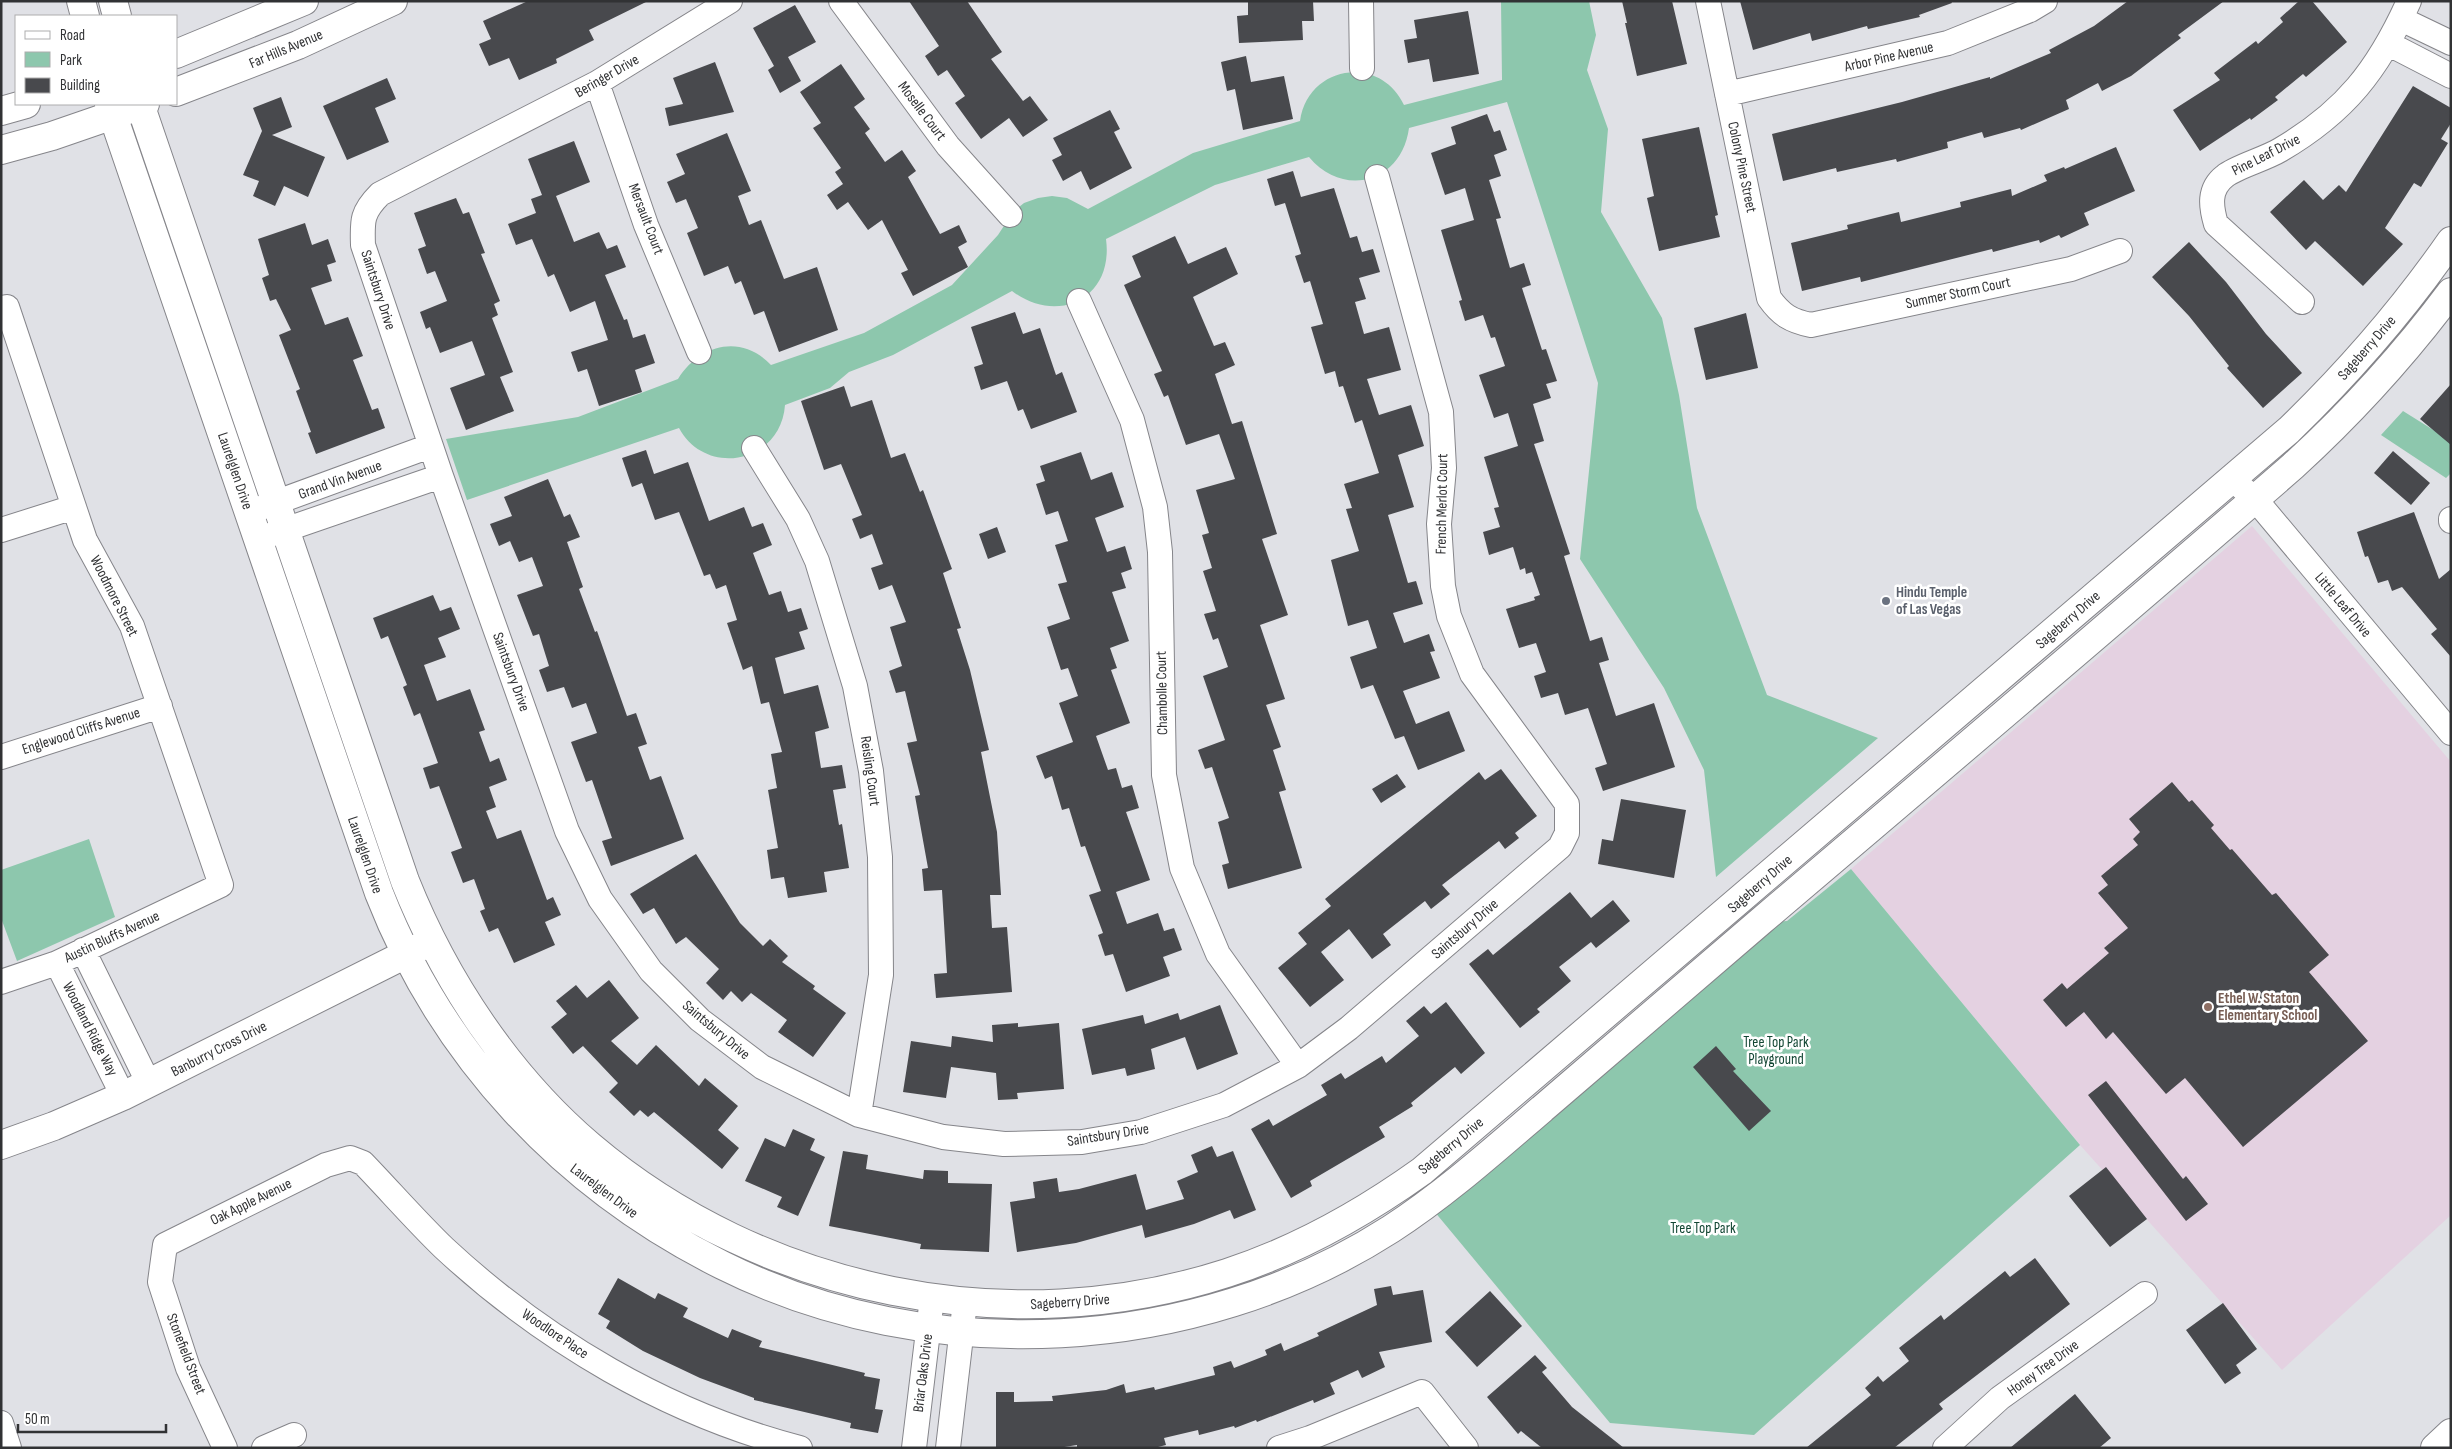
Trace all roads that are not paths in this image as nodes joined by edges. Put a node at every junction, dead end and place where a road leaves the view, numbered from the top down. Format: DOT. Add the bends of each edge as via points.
graph roads {
  1 [pos="80,1"];
  2 [pos="113,1"];
  3 [pos="304,1"];
  4 [pos="394,1"];
  5 [pos="730,1"];
  6 [pos="841,1"];
  7 [pos="1361,1"];
  8 [pos="1708,1"];
  9 [pos="2045,1"];
  10 [pos="2405,10"];
  11 [pos="85,15"];
  12 [pos="117,15"];
  13 [pos="2451,43"];
  14 [pos="2389,44"];
  15 [pos="178,53"];
  16 [pos="1362,68"];
  17 [pos="2451,76"];
  18 [pos="597,83"];
  19 [pos="178,91"];
  20 [pos="1727,94"];
  21 [pos="22,105"];
  22 [pos="136,105"];
  23 [pos="142,105"];
  24 [pos="111,109"];
  25 [pos="1,111"];
  26 [pos="480,144"];
  27 [pos="1,150"];
  28 [pos="1377,177"];
  29 [pos="1010,215"];
  30 [pos="2451,241"];
  31 [pos="2120,251"];
  32 [pos="2451,292"];
  33 [pos="1079,301"];
  34 [pos="2302,302"];
  35 [pos="4,308"];
  36 [pos="1794,322"];
  37 [pos="699,352"];
  38 [pos="430,446"];
  39 [pos="754,448"];
  40 [pos="440,476"];
  41 [pos="2232,480"];
  42 [pos="2255,499"];
  43 [pos="277,502"];
  44 [pos="74,507"];
  45 [pos="249,512"];
  46 [pos="286,529"];
  47 [pos="1,530"];
  48 [pos="258,539"];
  49 [pos="160,706"];
  50 [pos="2451,733"];
  51 [pos="1,757"];
  52 [pos="1567,804"];
  53 [pos="221,885"];
  54 [pos="431,942"];
  55 [pos="83,950"];
  56 [pos="405,954"];
  57 [pos="57,963"];
  58 [pos="1,982"];
  59 [pos="1298,1066"];
  60 [pos="150,1084"];
  61 [pos="123,1096"];
  62 [pos="860,1115"];
  63 [pos="1,1144"];
  64 [pos="350,1158"];
  65 [pos="164,1258"];
  66 [pos="2145,1294"];
  67 [pos="949,1300"];
  68 [pos="945,1330"];
  69 [pos="2451,1433"];
  70 [pos="294,1435"];
  71 [pos="2451,1440"];
  72 [pos="785,1446"];
  73 [pos="225,1448"];
  74 [pos="264,1448"];
  75 [pos="914,1448"];
  76 [pos="948,1448"];
  77 [pos="1279,1448"];
  78 [pos="1466,1448"];
  79 [pos="1945,1448"];
  80 [pos="2436,1448"];
  81 [pos="2442,1448"];
  1 -- 11 [label="main road"];
  2 -- 12 [label="main road"];
  3 -- 15 [label="main road"];
  4 -- 19 [label="main road, Far Hills Avenue" via="288,49"];
  5 -- 18 [label="street, Beringer Drive"];
  6 -- 29 [label="street, Moselle Court" via="948,146"];
  7 -- 16 [label="street"];
  8 -- 20 [label="street, Colony Pine Street"];
  9 -- 20 [label="street, Arbor Pine Avenue" via="1948,43"];
  10 -- 13 [label="street"];
  10 -- 14 [label="street, Pine Leaf Drive"];
  14 -- 17 [label="street"];
  14 -- 34 [label="street, Pine Leaf Drive" via="2350,98 2312,131 2267,158 2225,176 2214,190 2211,207 2216,224"];
  18 -- 26 [label="street, Beringer Drive"];
  18 -- 37 [label="street, Mersault Court" via="646,224"];
  20 -- 36 [label="street, Colony Pine Street" via="1769,298 1779,312"];
  21 -- 25 [label="main road"];
  22 -- 24 [label="main road"];
  23 -- 43 [label="main road, Laurelglen Drive"];
  24 -- 27 [label="main road"];
  24 -- 45 [label="main road, Laurelglen Drive"];
  26 -- 38 [label="street, Saintsbury Drive" via="380,194 369,205 362,220 363,245"];
  28 -- 52 [label="street, French Merlot Court" via="1441,412 1444,468 1439,524 1443,586 1450,616 1472,674"];
  30 -- 41 [label="main road, Sageberry Drive" via="2407,301 2354,364"];
  31 -- 36 [label="street, Summer Storm Court" via="2071,269 1812,325"];
  32 -- 42 [label="main road, Sageberry Drive" via="2350,412"];
  33 -- 59 [label="street, Chambolle Court" via="1132,420 1156,508 1160,552 1164,775 1182,868 1218,954"];
  35 -- 44 [label="street, Woodmore Street"];
  38 -- 40 [label="street, Saintsbury Drive"];
  38 -- 43 [label="street, Grand Vin Avenue"];
  39 -- 62 [label="street, Reisling Court" via="798,519 817,561 855,686 871,771 880,857 881,975"];
  40 -- 46 [label="street, Grand Vin Avenue"];
  40 -- 62 [label="street, Saintsbury Drive" via="567,831 600,899 652,971 700,1020 762,1067"];
  41 -- 42 [label="street, Little Leaf Drive"];
  41 -- 67 [label="main road, Sageberry Drive" via="1446,1152 1374,1204 1317,1236 1256,1263 1166,1290 1079,1303 1021,1305"];
  42 -- 50 [label="street, Little Leaf Drive"];
  42 -- 68 [label="main road, Sageberry Drive" via="1481,1161 1385,1233 1335,1261 1283,1284 1210,1309 1162,1321 1074,1332 1015,1334"];
  43 -- 45 [label="street, Grand Vin Avenue"];
  43 -- 46 [label="main road, Laurelglen Drive"];
  44 -- 47 [label="street"];
  44 -- 49 [label="street, Woodmore Street" via="85,540 132,626"];
  45 -- 48 [label="main road, Laurelglen Drive"];
  46 -- 48 [label="street, Grand Vin Avenue"];
  46 -- 54 [label="main road, Laurelglen Drive" via="405,881"];
  48 -- 56 [label="main road, Laurelglen Drive" via="370,869"];
  49 -- 51 [label="street, Englewood Cliffs Avenue"];
  49 -- 53 [label="street, Woodmore Street"];
  52 -- 59 [label="street, Saintsbury Drive" via="1568,833 1560,847 1349,1028"];
  53 -- 55 [label="street, Austin Bluffs Avenue"];
  54 -- 56 [label="main road, Banburry Cross Drive"];
  54 -- 67 [label="main road, Laurelglen Drive" via="490,1035 541,1098 592,1148 640,1184 699,1220 760,1251 856,1283"];
  55 -- 57 [label="street, Austin Bluffs Avenue"];
  55 -- 60 [label="street, Woodland Ridge Way"];
  56 -- 60 [label="main road, Banburry Cross Drive"];
  56 -- 68 [label="main road, Laurelglen Drive" via="444,1022 491,1085 552,1149 604,1193 679,1243 769,1287 861,1316"];
  57 -- 58 [label="street, Austin Bluffs Avenue"];
  57 -- 61 [label="street, Woodland Ridge Way"];
  59 -- 62 [label="street, Saintsbury Drive" via="1224,1105 1142,1132 1082,1142 1004,1144 943,1137"];
  60 -- 61 [label="main road, Banburry Cross Drive"];
  61 -- 63 [label="main road, Banburry Cross Drive" via="54,1126"];
  64 -- 65 [label="street, Oak Apple Avenue" via="326,1166 165,1245"];
  64 -- 72 [label="street, Woodlore Place" via="363,1163 444,1248 555,1336 609,1370 687,1409"];
  65 -- 73 [label="street, Stonefield Street" via="160,1282 188,1368"];
  66 -- 79 [label="street, Honey Tree Drive" via="2000,1398"];
  67 -- 68 [label="street, Briar Oaks Drive"];
  67 -- 68 [label="street, Briar Oaks Drive"];
  68 -- 75 [label="street, Briar Oaks Drive"];
  68 -- 76 [label="street, Briar Oaks Drive"];
  69 -- 80 [label="main road"];
  70 -- 74 [label="street"];
  71 -- 81 [label="main road"];
  77 -- 78 [label="street" via="1422,1392"];
}
